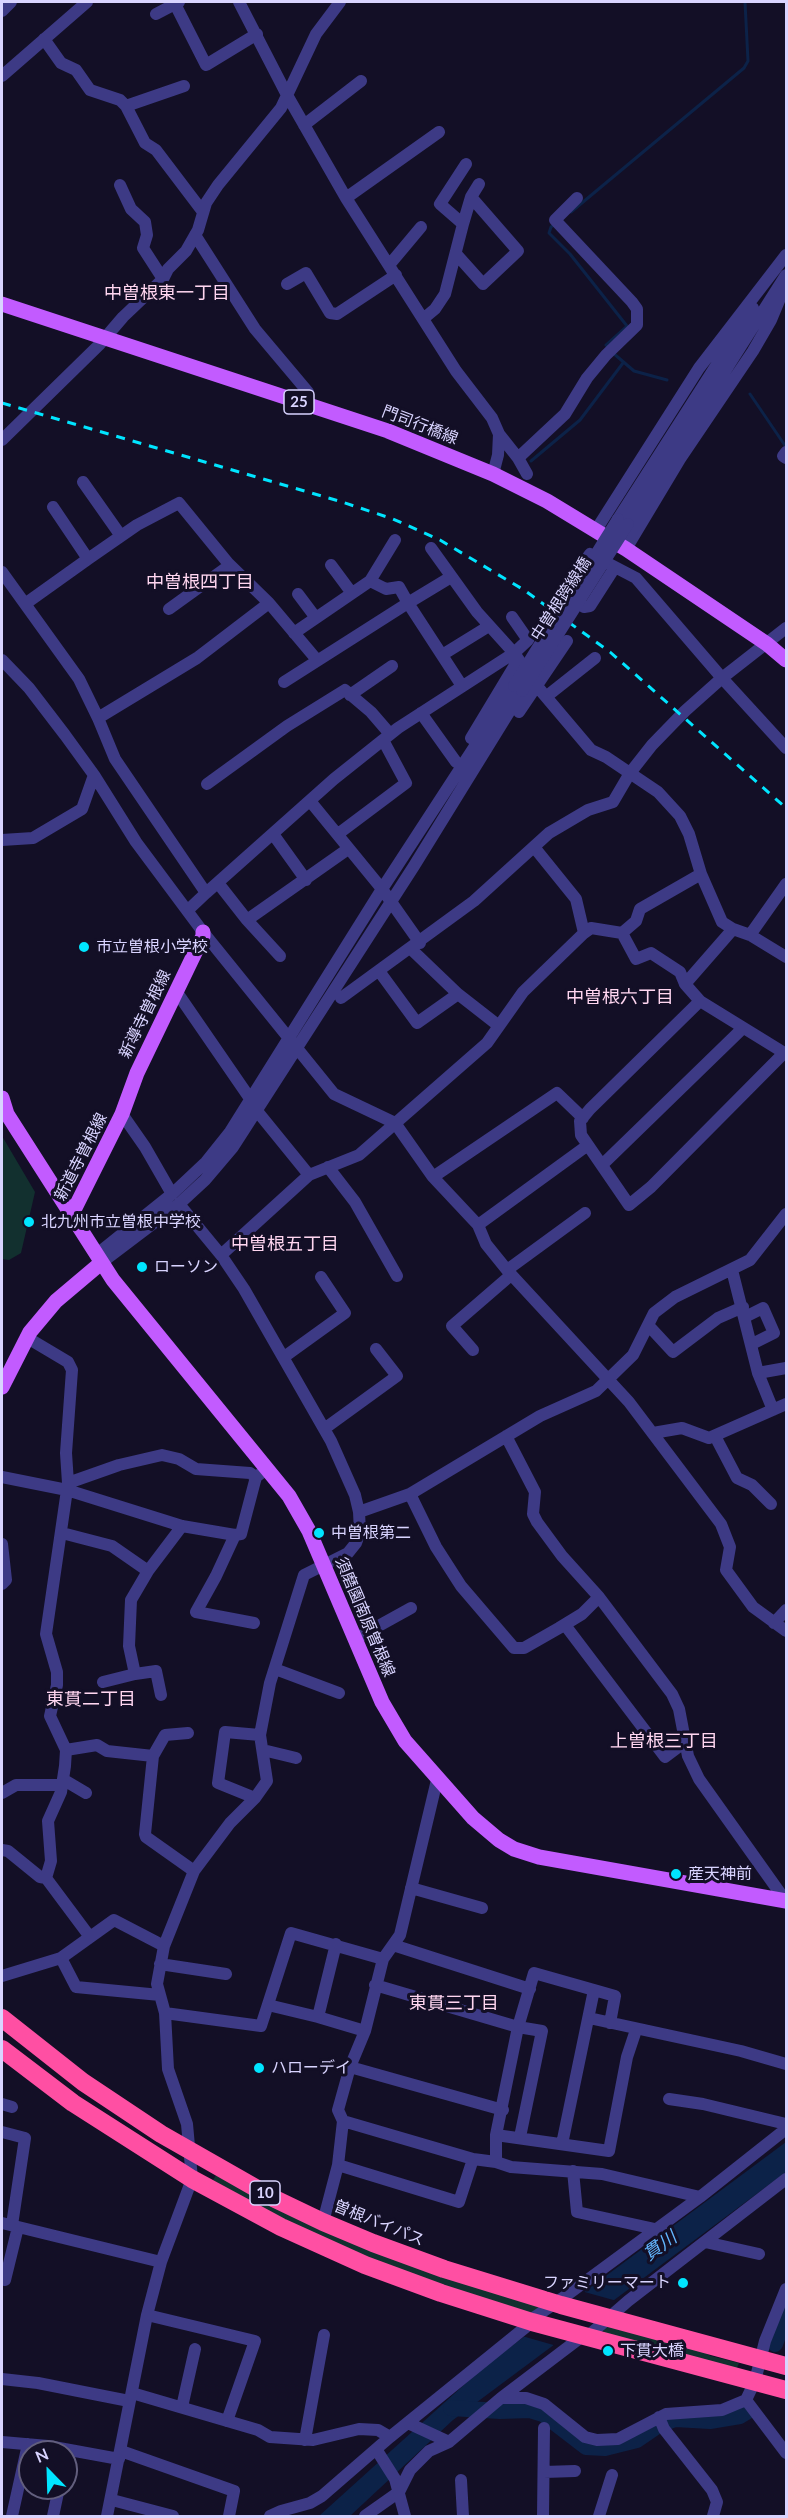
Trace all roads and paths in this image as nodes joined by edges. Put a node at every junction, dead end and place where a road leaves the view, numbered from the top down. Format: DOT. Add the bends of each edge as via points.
graph roads {
  1 [pos="11,2"];
  2 [pos="87,2"];
  3 [pos="239,2"];
  4 [pos="340,2"];
  5 [pos="177,3"];
  6 [pos="2,11"];
  7 [pos="156,14"];
  8 [pos="257,34"];
  9 [pos="44,39"];
  10 [pos="2,76"];
  11 [pos="361,81"];
  12 [pos="184,86"];
  13 [pos="287,95"];
  14 [pos="126,106"];
  15 [pos="304,125"];
  16 [pos="439,132"];
  17 [pos="466,164"];
  18 [pos="479,184"];
  19 [pos="120,185"];
  20 [pos="471,197"];
  21 [pos="346,198"];
  22 [pos="577,198"];
  23 [pos="203,213"];
  24 [pos="463,224"];
  25 [pos="421,227"];
  26 [pos="195,235"];
  27 [pos="457,255"];
  28 [pos="786,255"];
  29 [pos="393,270"];
  30 [pos="786,275"];
  31 [pos="164,279"];
  32 [pos="287,284"];
  33 [pos="786,284"];
  34 [pos="2,304"];
  35 [pos="423,319"];
  36 [pos="103,338"];
  37 [pos="305,404"];
  38 [pos="499,434"];
  39 [pos="2,440"];
  40 [pos="786,452"];
  41 [pos="518,458"];
  42 [pos="786,458"];
  43 [pos="493,474"];
  44 [pos="527,474"];
  45 [pos="83,482"];
  46 [pos="53,507"];
  47 [pos="623,522"];
  48 [pos="596,530"];
  49 [pos="121,536"];
  50 [pos="395,540"];
  51 [pos="431,548"];
  52 [pos="626,549"];
  53 [pos="88,559"];
  54 [pos="230,566"];
  55 [pos="331,566"];
  56 [pos="615,567"];
  57 [pos="2,572"];
  58 [pos="451,577"];
  59 [pos="370,580"];
  60 [pos="351,592"];
  61 [pos="298,594"];
  62 [pos="269,603"];
  63 [pos="408,603"];
  64 [pos="25,604"];
  65 [pos="169,609"];
  66 [pos="512,617"];
  67 [pos="316,618"];
  68 [pos="489,626"];
  69 [pos="786,628"];
  70 [pos="294,633"];
  71 [pos="567,641"];
  72 [pos="766,644"];
  73 [pos="442,655"];
  74 [pos="516,656"];
  75 [pos="595,658"];
  76 [pos="2,660"];
  77 [pos="317,660"];
  78 [pos="786,660"];
  79 [pos="392,666"];
  80 [pos="722,678"];
  81 [pos="284,682"];
  82 [pos="536,685"];
  83 [pos="462,686"];
  84 [pos="518,688"];
  85 [pos="350,694"];
  86 [pos="547,696"];
  87 [pos="421,713"];
  88 [pos="99,718"];
  89 [pos="387,737"];
  90 [pos="786,748"];
  91 [pos="456,762"];
  92 [pos="630,772"];
  93 [pos="94,775"];
  94 [pos="207,784"];
  95 [pos="310,801"];
  96 [pos="273,834"];
  97 [pos="338,834"];
  98 [pos="2,840"];
  99 [pos="534,847"];
  100 [pos="348,849"];
  101 [pos="405,854"];
  102 [pos="414,866"];
  103 [pos="701,874"];
  104 [pos="306,879"];
  105 [pos="218,883"];
  106 [pos="786,884"];
  107 [pos="382,889"];
  108 [pos="206,892"];
  109 [pos="390,902"];
  110 [pos="188,910"];
  111 [pos="247,920"];
  112 [pos="733,929"];
  113 [pos="202,932"];
  114 [pos="584,933"];
  115 [pos="622,933"];
  116 [pos="750,935"];
  117 [pos="415,946"];
  118 [pos="280,956"];
  119 [pos="786,957"];
  120 [pos="379,971"];
  121 [pos="685,984"];
  122 [pos="176,991"];
  123 [pos="458,994"];
  124 [pos="341,998"];
  125 [pos="700,1001"];
  126 [pos="499,1026"];
  127 [pos="743,1028"];
  128 [pos="292,1043"];
  129 [pos="785,1054"];
  130 [pos="2,1098"];
  131 [pos="254,1106"];
  132 [pos="122,1114"];
  133 [pos="583,1118"];
  134 [pos="395,1124"];
  135 [pos="588,1145"];
  136 [pos="602,1165"];
  137 [pos="328,1167"];
  138 [pos="309,1175"];
  139 [pos="433,1176"];
  140 [pos="176,1199"];
  141 [pos="585,1213"];
  142 [pos="786,1214"];
  143 [pos="71,1216"];
  144 [pos="478,1225"];
  145 [pos="221,1255"];
  146 [pos="98,1259"];
  147 [pos="732,1270"];
  148 [pos="509,1272"];
  149 [pos="397,1276"];
  150 [pos="321,1277"];
  151 [pos="744,1312"];
  152 [pos="648,1325"];
  153 [pos="26,1337"];
  154 [pos="752,1344"];
  155 [pos="376,1349"];
  156 [pos="473,1350"];
  157 [pos="284,1357"];
  158 [pos="2,1362"];
  159 [pos="786,1368"];
  160 [pos="758,1373"];
  161 [pos="608,1380"];
  162 [pos="2,1387"];
  163 [pos="786,1404"];
  164 [pos="773,1410"];
  165 [pos="324,1429"];
  166 [pos="653,1433"];
  167 [pos="506,1436"];
  168 [pos="715,1436"];
  169 [pos="261,1473"];
  170 [pos="2,1477"];
  171 [pos="68,1487"];
  172 [pos="410,1494"];
  173 [pos="771,1504"];
  174 [pos="359,1512"];
  175 [pos="182,1526"];
  176 [pos="62,1533"];
  177 [pos="235,1535"];
  178 [pos="2,1544"];
  179 [pos="323,1566"];
  180 [pos="148,1571"];
  181 [pos="2,1584"];
  182 [pos="599,1597"];
  183 [pos="411,1608"];
  184 [pos="786,1610"];
  185 [pos="255,1623"];
  186 [pos="774,1623"];
  187 [pos="565,1624"];
  188 [pos="786,1631"];
  189 [pos="355,1639"];
  190 [pos="275,1670"];
  191 [pos="135,1674"];
  192 [pos="103,1682"];
  193 [pos="339,1694"];
  194 [pos="161,1695"];
  195 [pos="188,1733"];
  196 [pos="260,1735"];
  197 [pos="685,1742"];
  198 [pos="66,1750"];
  199 [pos="263,1750"];
  200 [pos="153,1756"];
  201 [pos="296,1758"];
  202 [pos="437,1780"];
  203 [pos="63,1783"];
  204 [pos="2,1793"];
  205 [pos="86,1793"];
  206 [pos="255,1798"];
  207 [pos="2,1850"];
  208 [pos="194,1871"];
  209 [pos="45,1878"];
  210 [pos="411,1888"];
  211 [pos="786,1900"];
  212 [pos="482,1908"];
  213 [pos="90,1937"];
  214 [pos="336,1944"];
  215 [pos="393,1945"];
  216 [pos="164,1946"];
  217 [pos="61,1958"];
  218 [pos="383,1959"];
  219 [pos="160,1964"];
  220 [pos="226,1974"];
  221 [pos="2,1976"];
  222 [pos="375,1985"];
  223 [pos="530,1989"];
  224 [pos="594,1990"];
  225 [pos="160,1995"];
  226 [pos="268,2005"];
  227 [pos="165,2013"];
  228 [pos="318,2017"];
  229 [pos="2,2018"];
  230 [pos="589,2018"];
  231 [pos="610,2023"];
  232 [pos="518,2027"];
  233 [pos="636,2030"];
  234 [pos="365,2031"];
  235 [pos="2,2049"];
  236 [pos="786,2064"];
  237 [pos="350,2067"];
  238 [pos="669,2099"];
  239 [pos="503,2110"];
  240 [pos="343,2121"];
  241 [pos="786,2126"];
  242 [pos="2,2132"];
  243 [pos="496,2134"];
  244 [pos="520,2137"];
  245 [pos="562,2144"];
  246 [pos="188,2151"];
  247 [pos="473,2159"];
  248 [pos="496,2162"];
  249 [pos="338,2165"];
  250 [pos="573,2171"];
  251 [pos="192,2179"];
  252 [pos="786,2179"];
  253 [pos="700,2197"];
  254 [pos="323,2222"];
  255 [pos="11,2225"];
  256 [pos="654,2229"];
  257 [pos="705,2242"];
  258 [pos="759,2254"];
  259 [pos="161,2262"];
  260 [pos="2,2279"];
  261 [pos="786,2289"];
  262 [pos="558,2304"];
  263 [pos="147,2315"];
  264 [pos="606,2317"];
  265 [pos="533,2322"];
  266 [pos="324,2335"];
  267 [pos="584,2335"];
  268 [pos="195,2349"];
  269 [pos="759,2359"];
  270 [pos="786,2366"];
  271 [pos="2,2379"];
  272 [pos="755,2381"];
  273 [pos="786,2390"];
  274 [pos="130,2397"];
  275 [pos="501,2398"];
  276 [pos="747,2401"];
  277 [pos="182,2407"];
  278 [pos="227,2421"];
  279 [pos="661,2422"];
  280 [pos="410,2424"];
  281 [pos="544,2428"];
  282 [pos="390,2437"];
  283 [pos="305,2440"];
  284 [pos="446,2440"];
  285 [pos="2,2442"];
  286 [pos="18,2443"];
  287 [pos="378,2451"];
  288 [pos="786,2453"];
  289 [pos="78,2454"];
  290 [pos="120,2455"];
  291 [pos="574,2471"];
  292 [pos="544,2472"];
  293 [pos="612,2475"];
  294 [pos="461,2480"];
  295 [pos="18,2490"];
  296 [pos="399,2492"];
  297 [pos="57,2500"];
  298 [pos="112,2500"];
  299 [pos="12,2517"];
  300 [pos="54,2517"];
  301 [pos="107,2517"];
  302 [pos="173,2517"];
  303 [pos="229,2517"];
  304 [pos="270,2517"];
  305 [pos="365,2517"];
  306 [pos="405,2517"];
  307 [pos="463,2517"];
  308 [pos="543,2517"];
  309 [pos="598,2517"];
  310 [pos="713,2517"];
  1 -- 6 [label="street"];
  2 -- 9 [label="street"];
  3 -- 8 [label="street"];
  4 -- 13 [label="street" via="316,34"];
  5 -- 7 [label="street"];
  5 -- 8 [label="street" via="206,65"];
  8 -- 13 [label="street"];
  9 -- 10 [label="street"];
  9 -- 14 [label="street" via="61,63 76,70 90,90 120,100"];
  11 -- 15 [label="street"];
  12 -- 14 [label="street"];
  13 -- 15 [label="street"];
  13 -- 23 [label="street" via="257,140 218,185"];
  14 -- 23 [label="street" via="145,143 156,150"];
  15 -- 21 [label="street"];
  16 -- 21 [label="street"];
  17 -- 24 [label="street" via="440,204"];
  18 -- 20 [label="street"];
  19 -- 31 [label="street" via="131,209 145,222 143,248"];
  20 -- 24 [label="street"];
  20 -- 27 [label="street" via="518,251 483,284"];
  21 -- 29 [label="street"];
  22 -- 41 [label="street" via="559,223 637,309 637,325 587,378 565,414"];
  23 -- 26 [label="street"];
  24 -- 27 [label="street"];
  25 -- 29 [label="street"];
  26 -- 31 [label="street" via="186,251 168,268"];
  26 -- 37 [label="street" via="255,328 308,392"];
  27 -- 35 [label="street" via="445,294"];
  28 -- 47 [label="street"];
  28 -- 48 [label="street" via="699,368"];
  29 -- 32 [label="street" via="337,314 330,313 306,273"];
  29 -- 35 [label="street"];
  30 -- 47 [label="street"];
  31 -- 36 [label="street"];
  33 -- 52 [label="street" via="753,351 680,459"];
  34 -- 36 [label="main road, 門司行橋線 / 25"];
  35 -- 38 [label="street"];
  36 -- 37 [label="main road, 門司行橋線 / 25"];
  36 -- 39 [label="street"];
  37 -- 43 [label="main road, 門司行橋線 / 25" via="388,431"];
  38 -- 41 [label="street"];
  38 -- 43 [label="street"];
  40 -- 42 [label="street"];
  41 -- 44 [label="street"];
  43 -- 48 [label="main road, 門司行橋線 / 25"];
  45 -- 49 [label="street"];
  46 -- 53 [label="street"];
  47 -- 84 [label="street, 中曽根跨線橋, bridge"];
  48 -- 52 [label="main road, 門司行橋線 / 25"];
  49 -- 53 [label="street"];
  49 -- 54 [label="street" via="179,503"];
  50 -- 59 [label="street"];
  51 -- 58 [label="street"];
  52 -- 72 [label="main road, 門司行橋線 / 25"];
  53 -- 64 [label="street"];
  54 -- 62 [label="street"];
  54 -- 65 [label="street"];
  55 -- 60 [label="street"];
  56 -- 56 [label="street" via="590,554 565,594 584,607 590,606"];
  56 -- 80 [label="street" via="636,578"];
  57 -- 64 [label="street"];
  58 -- 63 [label="street"];
  58 -- 68 [label="street"];
  59 -- 60 [label="street"];
  59 -- 63 [label="street" via="386,589 399,587"];
  60 -- 67 [label="street"];
  61 -- 67 [label="street"];
  62 -- 70 [label="street"];
  62 -- 88 [label="street" via="197,657"];
  63 -- 73 [label="street"];
  63 -- 77 [label="street"];
  64 -- 88 [label="street" via="79,679"];
  66 -- 74 [label="street" via="528,640"];
  67 -- 70 [label="street"];
  68 -- 73 [label="street"];
  68 -- 74 [label="street"];
  69 -- 72 [label="street"];
  70 -- 77 [label="street"];
  71 -- 82 [label="street"];
  72 -- 78 [label="main road, 門司行橋線 / 25"];
  72 -- 80 [label="street"];
  73 -- 83 [label="street"];
  74 -- 82 [label="street"];
  74 -- 83 [label="street"];
  74 -- 91 [label="street"];
  75 -- 86 [label="street"];
  76 -- 93 [label="street" via="29,688"];
  77 -- 81 [label="street"];
  79 -- 85 [label="street"];
  80 -- 90 [label="street"];
  80 -- 92 [label="street" via="652,745"];
  82 -- 86 [label="street"];
  82 -- 102 [label="street" via="432,851"];
  83 -- 87 [label="street"];
  84 -- 101 [label="street"];
  84 -- 102 [label="street"];
  85 -- 89 [label="street" via="371,712"];
  85 -- 94 [label="street" via="345,690 287,726"];
  86 -- 92 [label="street" via="591,750"];
  87 -- 89 [label="street"];
  87 -- 91 [label="street"];
  88 -- 108 [label="street" via="115,759"];
  89 -- 95 [label="street"];
  89 -- 97 [label="street" via="406,783"];
  91 -- 101 [label="street" via="428,805"];
  92 -- 99 [label="street" via="613,802 581,813 549,832"];
  92 -- 103 [label="street" via="658,792 680,816"];
  93 -- 98 [label="street" via="82,809 33,838"];
  93 -- 110 [label="street" via="136,842"];
  95 -- 96 [label="street"];
  95 -- 97 [label="street"];
  96 -- 104 [label="street"];
  96 -- 105 [label="street"];
  97 -- 100 [label="street"];
  99 -- 114 [label="street" via="576,899"];
  99 -- 117 [label="street" via="474,901"];
  100 -- 104 [label="street"];
  100 -- 107 [label="street"];
  101 -- 107 [label="street"];
  102 -- 109 [label="street"];
  103 -- 112 [label="street" via="722,922"];
  103 -- 115 [label="street" via="640,909 636,921"];
  104 -- 111 [label="street"];
  105 -- 108 [label="street"];
  105 -- 111 [label="street"];
  106 -- 116 [label="street"];
  107 -- 109 [label="street"];
  107 -- 128 [label="street"];
  108 -- 110 [label="street"];
  109 -- 117 [label="street"];
  109 -- 128 [label="street"];
  110 -- 113 [label="street"];
  111 -- 118 [label="street"];
  112 -- 116 [label="street"];
  112 -- 121 [label="street"];
  113 -- 122 [label="main road, 新導寺曽根線" via="204,936"];
  113 -- 128 [label="street"];
  114 -- 115 [label="street" via="591,928"];
  114 -- 126 [label="street" via="524,992"];
  115 -- 121 [label="street" via="636,959 651,953 680,972"];
  116 -- 119 [label="street"];
  117 -- 120 [label="street"];
  117 -- 123 [label="street"];
  120 -- 123 [label="street" via="417,1023"];
  120 -- 124 [label="street"];
  121 -- 125 [label="street"];
  122 -- 131 [label="street"];
  122 -- 132 [label="main road, 新導寺曽根線" via="136,1073"];
  123 -- 126 [label="street"];
  125 -- 127 [label="street"];
  125 -- 133 [label="street"];
  126 -- 134 [label="street" via="488,1043"];
  127 -- 129 [label="street"];
  127 -- 136 [label="street"];
  128 -- 131 [label="street"];
  128 -- 134 [label="street" via="334,1094"];
  129 -- 136 [label="street" via="628,1205"];
  130 -- 143 [label="main road, 須磨園南原曽根線" via="7,1114"];
  131 -- 138 [label="street"];
  131 -- 140 [label="street"];
  132 -- 140 [label="street"];
  132 -- 143 [label="main road, 新道寺曽根線"];
  133 -- 135 [label="street" via="581,1135"];
  133 -- 139 [label="street" via="557,1093"];
  134 -- 137 [label="street" via="358,1155"];
  134 -- 139 [label="street"];
  135 -- 136 [label="street"];
  135 -- 144 [label="street"];
  137 -- 138 [label="street"];
  137 -- 149 [label="street" via="355,1202"];
  138 -- 145 [label="street"];
  139 -- 144 [label="street"];
  140 -- 145 [label="street"];
  140 -- 146 [label="street"];
  141 -- 148 [label="street"];
  142 -- 147 [label="street" via="750,1260"];
  143 -- 146 [label="main road, 須磨園南原曽根線"];
  144 -- 148 [label="street" via="486,1244"];
  145 -- 157 [label="street"];
  146 -- 153 [label="main road"];
  146 -- 158 [label="main road" via="49,1294 19,1331"];
  146 -- 169 [label="main road, 須磨園南原曽根線"];
  147 -- 151 [label="street"];
  147 -- 152 [label="street" via="675,1297 654,1313"];
  148 -- 156 [label="street" via="452,1326"];
  148 -- 161 [label="street"];
  150 -- 157 [label="street" via="345,1313"];
  151 -- 152 [label="street" via="718,1318 674,1352"];
  151 -- 154 [label="street"];
  151 -- 154 [label="street" via="763,1308 774,1333"];
  152 -- 161 [label="street" via="633,1355"];
  153 -- 162 [label="main road"];
  153 -- 171 [label="street" via="68,1362 72,1370 66,1453"];
  154 -- 160 [label="street"];
  155 -- 165 [label="street" via="397,1376"];
  157 -- 165 [label="street"];
  159 -- 160 [label="street"];
  160 -- 164 [label="street"];
  161 -- 166 [label="street"];
  161 -- 167 [label="street" via="596,1391"];
  163 -- 164 [label="street"];
  164 -- 168 [label="street"];
  165 -- 174 [label="street"];
  166 -- 168 [label="street" via="682,1428 709,1438"];
  166 -- 186 [label="street" via="721,1524 730,1547 726,1570 753,1607"];
  167 -- 172 [label="street"];
  167 -- 182 [label="street" via="535,1492 533,1514 537,1522 562,1557"];
  168 -- 173 [label="street" via="737,1478 752,1485"];
  169 -- 171 [label="street" via="196,1469 162,1455 119,1465"];
  169 -- 177 [label="street" via="241,1534"];
  169 -- 179 [label="main road, 須磨園南原曽根線" via="289,1496"];
  170 -- 171 [label="street"];
  171 -- 175 [label="street"];
  171 -- 176 [label="street"];
  172 -- 174 [label="street"];
  172 -- 187 [label="street" via="461,1586 514,1648 524,1648"];
  174 -- 179 [label="street" via="356,1543"];
  175 -- 177 [label="street"];
  175 -- 180 [label="street"];
  176 -- 180 [label="street" via="112,1546"];
  176 -- 198 [label="street" via="46,1634 57,1672 50,1716"];
  177 -- 185 [label="street" via="196,1612"];
  178 -- 181 [label="street" via="6,1580"];
  179 -- 189 [label="main road, 須磨園南原曽根線"];
  179 -- 190 [label="street" via="304,1575"];
  180 -- 191 [label="street" via="130,1600 129,1646"];
  182 -- 187 [label="street"];
  182 -- 197 [label="street" via="672,1694"];
  183 -- 189 [label="street"];
  184 -- 186 [label="street"];
  186 -- 188 [label="street"];
  187 -- 197 [label="street" via="665,1757"];
  189 -- 202 [label="main road, 須磨園南原曽根線" via="381,1702 405,1741"];
  190 -- 193 [label="street"];
  190 -- 196 [label="street"];
  191 -- 192 [label="street"];
  191 -- 194 [label="street" via="156,1671"];
  195 -- 200 [label="street" via="165,1735"];
  196 -- 199 [label="street"];
  196 -- 206 [label="street" via="225,1732 218,1783"];
  197 -- 211 [label="street" via="699,1779"];
  198 -- 200 [label="street" via="97,1745 106,1751"];
  198 -- 203 [label="street"];
  199 -- 201 [label="street"];
  199 -- 206 [label="street" via="267,1781"];
  200 -- 208 [label="street" via="145,1834"];
  202 -- 210 [label="street"];
  202 -- 211 [label="main road, 須磨園南原曽根線" via="473,1818 514,1849 539,1857"];
  203 -- 204 [label="street" via="16,1785"];
  203 -- 205 [label="street"];
  203 -- 209 [label="street" via="48,1821 51,1861"];
  206 -- 208 [label="street" via="230,1823"];
  207 -- 209 [label="street"];
  208 -- 216 [label="street"];
  209 -- 213 [label="street"];
  210 -- 212 [label="street"];
  210 -- 215 [label="street" via="400,1935"];
  213 -- 216 [label="street" via="114,1920"];
  213 -- 217 [label="street"];
  214 -- 218 [label="street"];
  214 -- 226 [label="street" via="291,1933"];
  214 -- 228 [label="street"];
  215 -- 218 [label="street"];
  215 -- 223 [label="street"];
  216 -- 219 [label="street"];
  217 -- 221 [label="street"];
  217 -- 225 [label="street" via="76,1987"];
  218 -- 222 [label="street"];
  219 -- 220 [label="street"];
  219 -- 225 [label="street"];
  222 -- 232 [label="street"];
  222 -- 234 [label="street"];
  223 -- 224 [label="street" via="534,1973"];
  223 -- 232 [label="street"];
  224 -- 230 [label="street"];
  224 -- 231 [label="street" via="615,1996"];
  225 -- 227 [label="street"];
  226 -- 227 [label="street" via="261,2026"];
  226 -- 228 [label="street"];
  227 -- 246 [label="street" via="168,2069 187,2124"];
  228 -- 234 [label="street"];
  229 -- 246 [label="highway, 曽根バイパス / 10" via="83,2082"];
  230 -- 231 [label="street"];
  230 -- 245 [label="street"];
  231 -- 233 [label="street"];
  232 -- 239 [label="street"];
  232 -- 244 [label="street" via="542,2031"];
  233 -- 236 [label="street"];
  233 -- 245 [label="street" via="609,2151"];
  234 -- 237 [label="street"];
  235 -- 251 [label="highway, 10" via="73,2103"];
  237 -- 239 [label="street"];
  237 -- 240 [label="street" via="338,2110"];
  238 -- 241 [label="street"];
  239 -- 243 [label="street"];
  240 -- 247 [label="street"];
  240 -- 249 [label="street"];
  241 -- 253 [label="street"];
  242 -- 255 [label="street" via="25,2138"];
  243 -- 244 [label="street"];
  243 -- 248 [label="street"];
  244 -- 245 [label="street"];
  246 -- 251 [label="street"];
  246 -- 254 [label="highway, 曽根バイパス / 10"];
  247 -- 248 [label="street"];
  247 -- 249 [label="street" via="459,2202"];
  248 -- 250 [label="street" via="511,2167"];
  249 -- 254 [label="street"];
  250 -- 253 [label="street"];
  250 -- 256 [label="street" via="577,2212"];
  251 -- 259 [label="street"];
  251 -- 265 [label="highway, 10" via="281,2227 365,2265"];
  252 -- 257 [label="street"];
  253 -- 256 [label="street"];
  254 -- 262 [label="highway, 曽根バイパス / 10" via="444,2269"];
  255 -- 259 [label="street"];
  255 -- 260 [label="street" via="5,2280"];
  256 -- 262 [label="street"];
  257 -- 258 [label="street"];
  257 -- 264 [label="street"];
  259 -- 263 [label="street"];
  261 -- 269 [label="street"];
  262 -- 264 [label="highway, 曽根バイパス / 10"];
  262 -- 265 [label="street"];
  263 -- 274 [label="street"];
  263 -- 278 [label="street" via="255,2341"];
  264 -- 267 [label="street"];
  264 -- 269 [label="highway, 曽根バイパス / 10"];
  265 -- 267 [label="highway, 10"];
  265 -- 280 [label="street"];
  266 -- 283 [label="street"];
  267 -- 272 [label="highway, 10"];
  267 -- 275 [label="street"];
  268 -- 277 [label="street"];
  269 -- 270 [label="highway, 曽根バイパス / 10"];
  269 -- 272 [label="street"];
  271 -- 274 [label="street"];
  272 -- 273 [label="highway, 10"];
  272 -- 276 [label="street"];
  274 -- 277 [label="street"];
  274 -- 290 [label="street"];
  275 -- 279 [label="street" via="535,2400 585,2437 597,2440 618,2439"];
  275 -- 284 [label="street"];
  276 -- 279 [label="street" via="718,2412 675,2412"];
  276 -- 288 [label="street"];
  277 -- 278 [label="street"];
  278 -- 283 [label="street" via="270,2437"];
  279 -- 310 [label="street" via="712,2490 717,2502"];
  280 -- 282 [label="street"];
  280 -- 284 [label="street"];
  281 -- 292 [label="street"];
  282 -- 283 [label="street" via="378,2430 359,2429"];
  282 -- 287 [label="street"];
  284 -- 296 [label="street" via="410,2470"];
  285 -- 286 [label="street"];
  287 -- 296 [label="street"];
  287 -- 304 [label="street" via="322,2496"];
  289 -- 290 [label="street"];
  290 -- 298 [label="street"];
  290 -- 303 [label="street" via="234,2492"];
  291 -- 292 [label="street"];
  292 -- 308 [label="street"];
  293 -- 309 [label="street"];
  294 -- 307 [label="street"];
  295 -- 299 [label="street"];
  296 -- 305 [label="street"];
  296 -- 306 [label="street"];
  297 -- 300 [label="street"];
  298 -- 301 [label="street"];
  298 -- 302 [label="street"];
}
